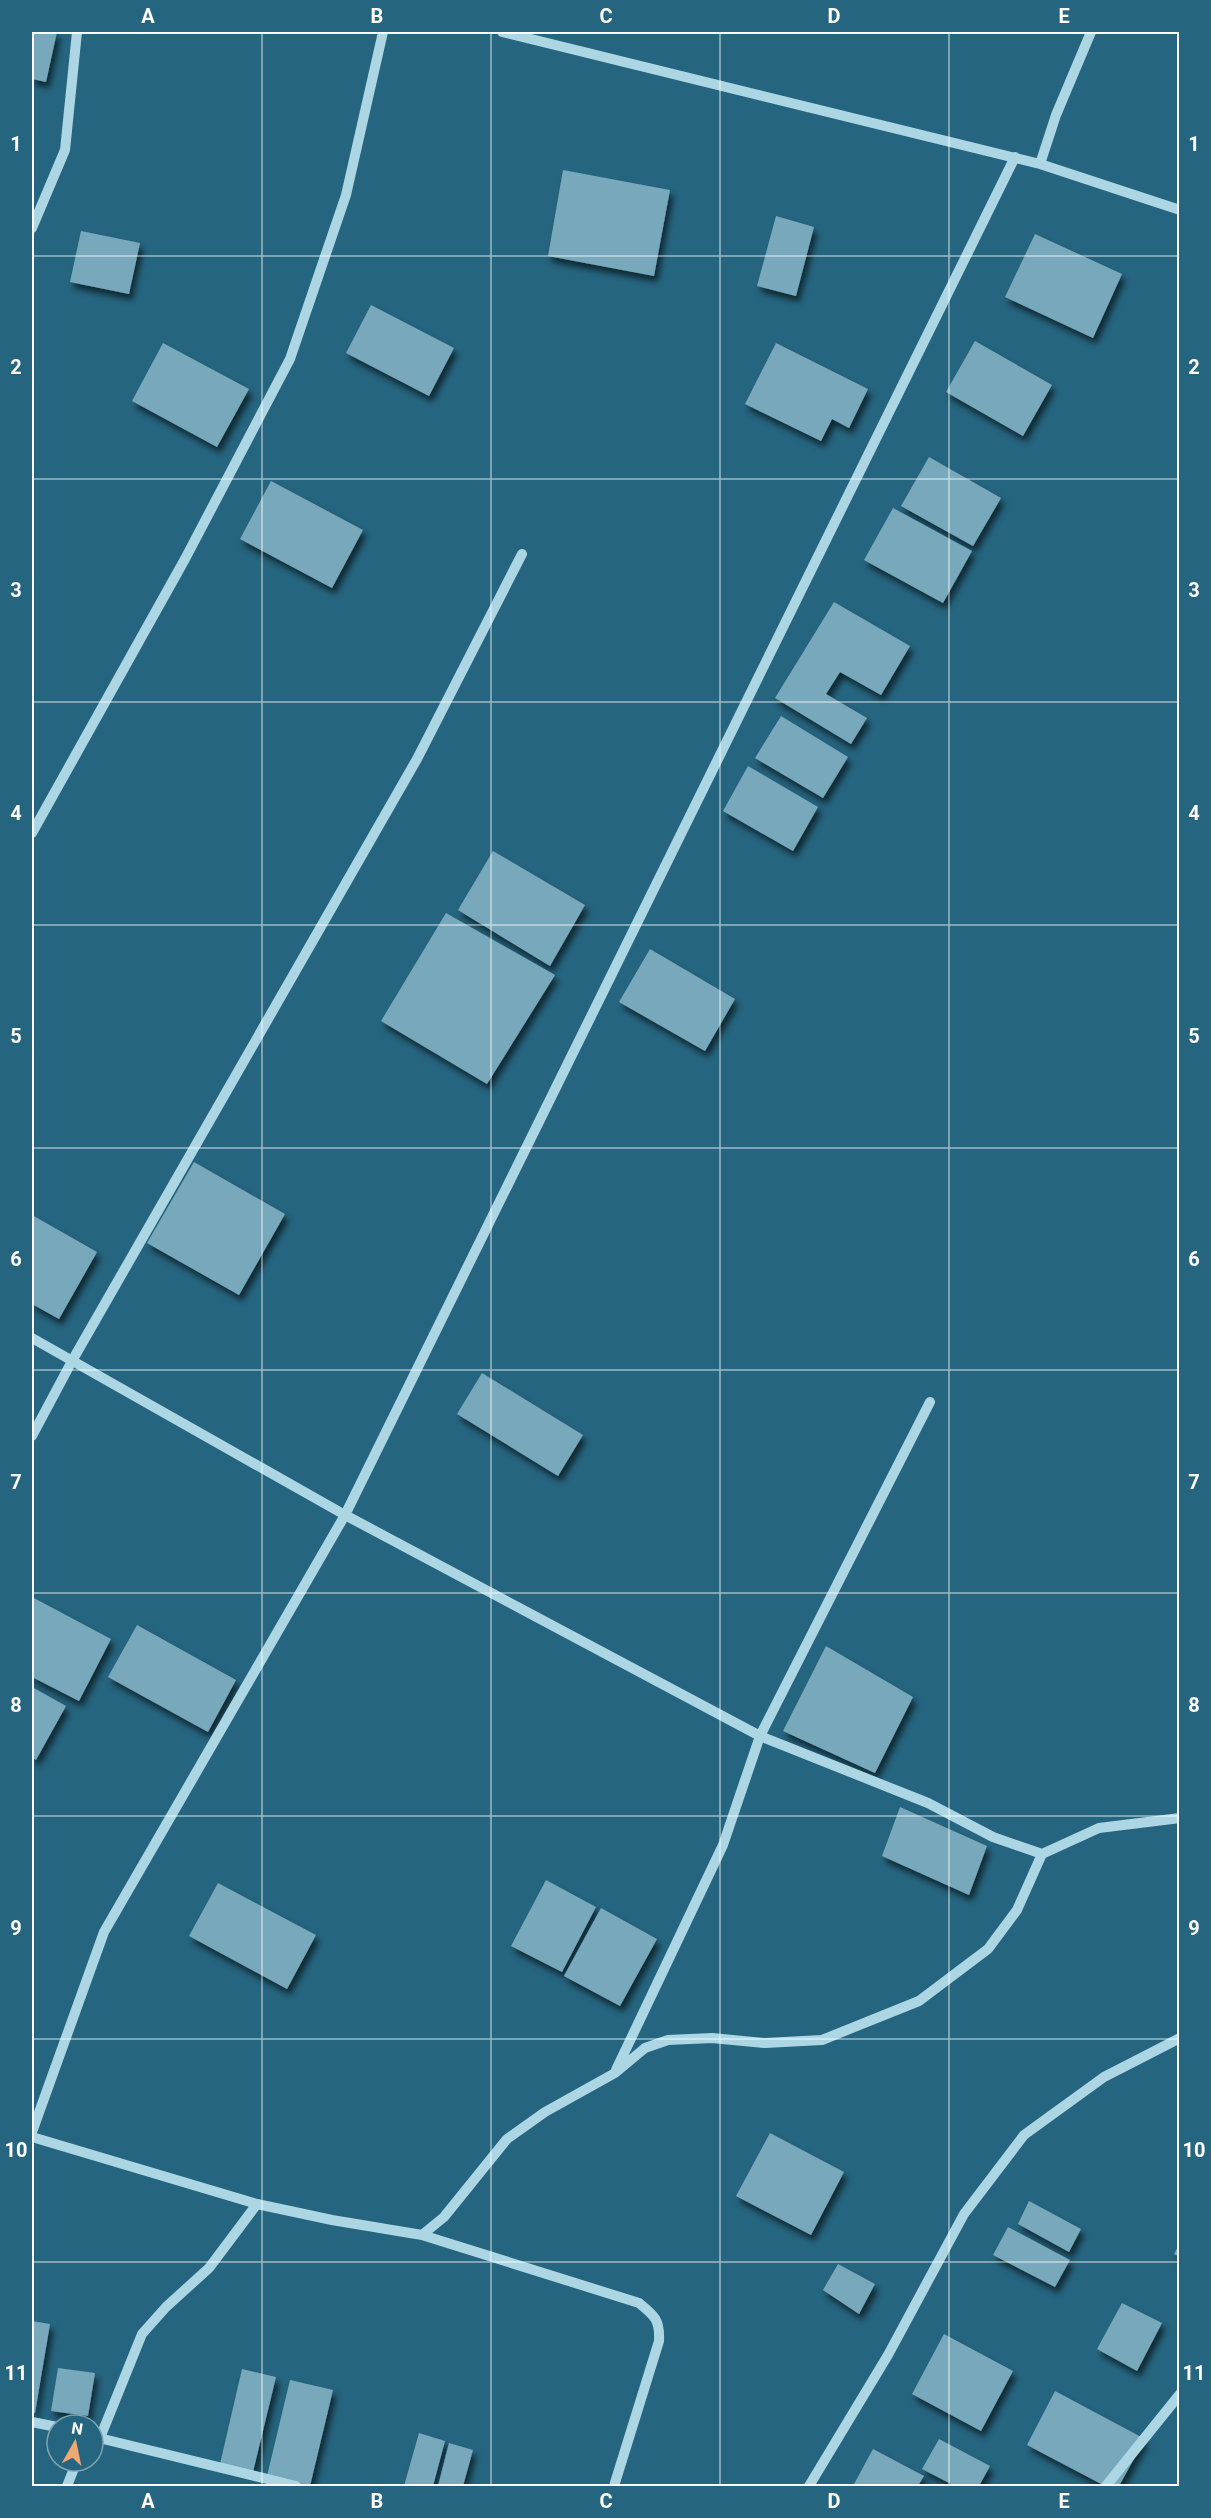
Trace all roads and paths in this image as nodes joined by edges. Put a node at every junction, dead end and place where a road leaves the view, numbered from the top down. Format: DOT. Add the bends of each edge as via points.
graph roads {
  1 [pos="77,32"];
  2 [pos="383,32"];
  3 [pos="502,32"];
  4 [pos="1091,32"];
  5 [pos="1015,157"];
  6 [pos="1040,164"];
  7 [pos="1179,210"];
  8 [pos="32,228"];
  9 [pos="522,554"];
  10 [pos="32,833"];
  11 [pos="32,1338"];
  12 [pos="72,1361"];
  13 [pos="930,1402"];
  14 [pos="32,1436"];
  15 [pos="345,1515"];
  16 [pos="760,1736"];
  17 [pos="1179,1818"];
  18 [pos="1041,1854"];
  19 [pos="1179,2038"];
  20 [pos="615,2073"];
  21 [pos="32,2096"];
  22 [pos="43,2101"];
  23 [pos="32,2134"];
  24 [pos="257,2204"];
  25 [pos="422,2235"];
  26 [pos="1179,2394"];
  27 [pos="105,2417"];
  28 [pos="105,2439"];
  29 [pos="296,2487"];
  30 [pos="614,2487"];
  31 [pos="809,2487"];
  32 [pos="1106,2487"];
  1 -- 8 [label="street" via="64,150"];
  2 -- 10 [label="street" via="346,195 290,359 185,559"];
  3 -- 5 [label="street"];
  4 -- 6 [label="street"];
  5 -- 6 [label="street"];
  5 -- 15 [label="street"];
  6 -- 7 [label="street"];
  9 -- 12 [label="street" via="417,759"];
  11 -- 12 [label="street"];
  12 -- 14 [label="street"];
  12 -- 15 [label="street"];
  13 -- 16 [label="street"];
  15 -- 16 [label="street"];
  15 -- 22 [label="street" via="104,1932"];
  16 -- 18 [label="street" via="928,1803 993,1837"];
  16 -- 20 [label="street" via="723,1845"];
  17 -- 18 [label="street" via="1099,1828"];
  18 -- 20 [label="street" via="1017,1910 988,1949 919,2001 822,2040 668,2040 645,2048"];
  19 -- 31 [label="street" via="1104,2076 1024,2135 964,2214 888,2355"];
  20 -- 25 [label="street" via="545,2112 507,2139 444,2217"];
  21 -- 22 [label="street"];
  22 -- 23 [label="street"];
  23 -- 24 [label="street"];
  24 -- 25 [label="street"];
  24 -- 27 [label="street" via="209,2268 142,2334"];
  25 -- 30 [label="street" via="639,2303 652,2314 660,2325 659,2341"];
  26 -- 32 [label="street"];
  28 -- 29 [label="street"];
}
